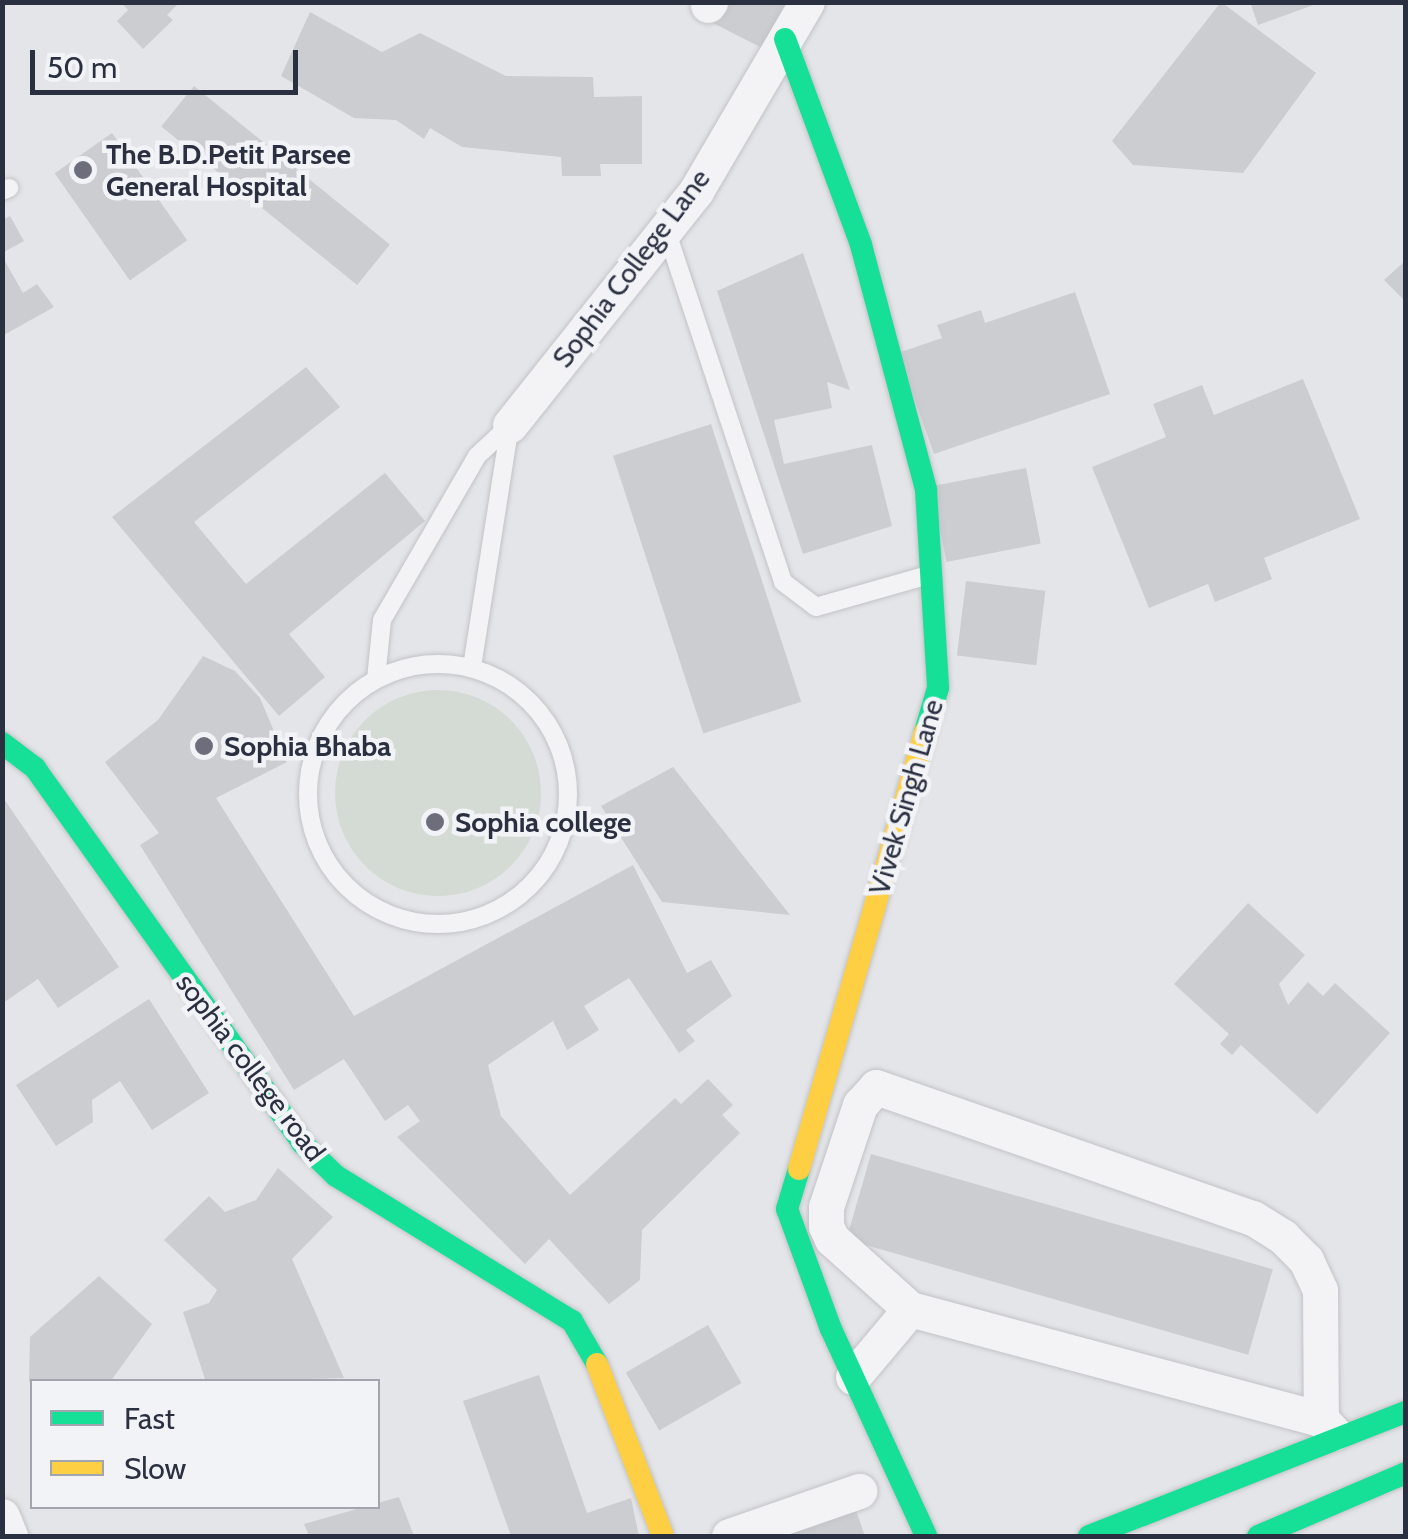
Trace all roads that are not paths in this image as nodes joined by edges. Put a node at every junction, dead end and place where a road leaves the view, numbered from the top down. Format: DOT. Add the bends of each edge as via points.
graph roads {
  1 [pos="807,2"];
  2 [pos="785,39"];
  3 [pos="666,230"];
  4 [pos="510,425"];
  5 [pos="930,574"];
  6 [pos="472,668"];
  7 [pos="376,679"];
  8 [pos="2,742"];
  9 [pos="910,1309"];
  10 [pos="853,1377"];
  11 [pos="1406,1412"];
  12 [pos="1329,1429"];
  13 [pos="1406,1472"];
  14 [pos="860,1490"];
  15 [pos="2,1516"];
  16 [pos="10,1536"];
  17 [pos="663,1536"];
  18 [pos="729,1536"];
  19 [pos="926,1536"];
  20 [pos="1089,1536"];
  21 [pos="1263,1536"];
  1 -- 2 [label="street, Sophia College Lane"];
  2 -- 3 [label="street, Sophia College Lane"];
  2 -- 5 [label="street, Vivek Singh Lane" via="861,245 926,490"];
  3 -- 4 [label="street, Sophia College Lane"];
  3 -- 5 [label="lane" via="783,582 816,607"];
  4 -- 6 [label="lane"];
  4 -- 7 [label="lane" via="477,456 382,620"];
  5 -- 10 [label="street, Vivek Singh Lane" via="938,688 787,1208"];
  6 -- 7 [label="lane" via="433,664"];
  6 -- 7 [label="lane" via="536,709 558,746 568,788 563,831 545,870 515,900 476,920 433,925 391,916 354,894 326,861 310,821 308,778 316,747 330,719"];
  8 -- 17 [label="street, sophia college road" via="35,768 302,1143 336,1176 572,1321 593,1354"];
  9 -- 10 [label="street"];
  9 -- 12 [label="street"];
  9 -- 12 [label="street" via="832,1239 826,1226 826,1207 860,1105 876,1086 1252,1218 1283,1237 1306,1260 1320,1290"];
  10 -- 19 [label="street, Vivek Singh Lane"];
  11 -- 12 [label="street"];
  12 -- 20 [label="street"];
  13 -- 21 [label="street"];
  14 -- 18 [label="street"];
  15 -- 16 [label="street"];
}
